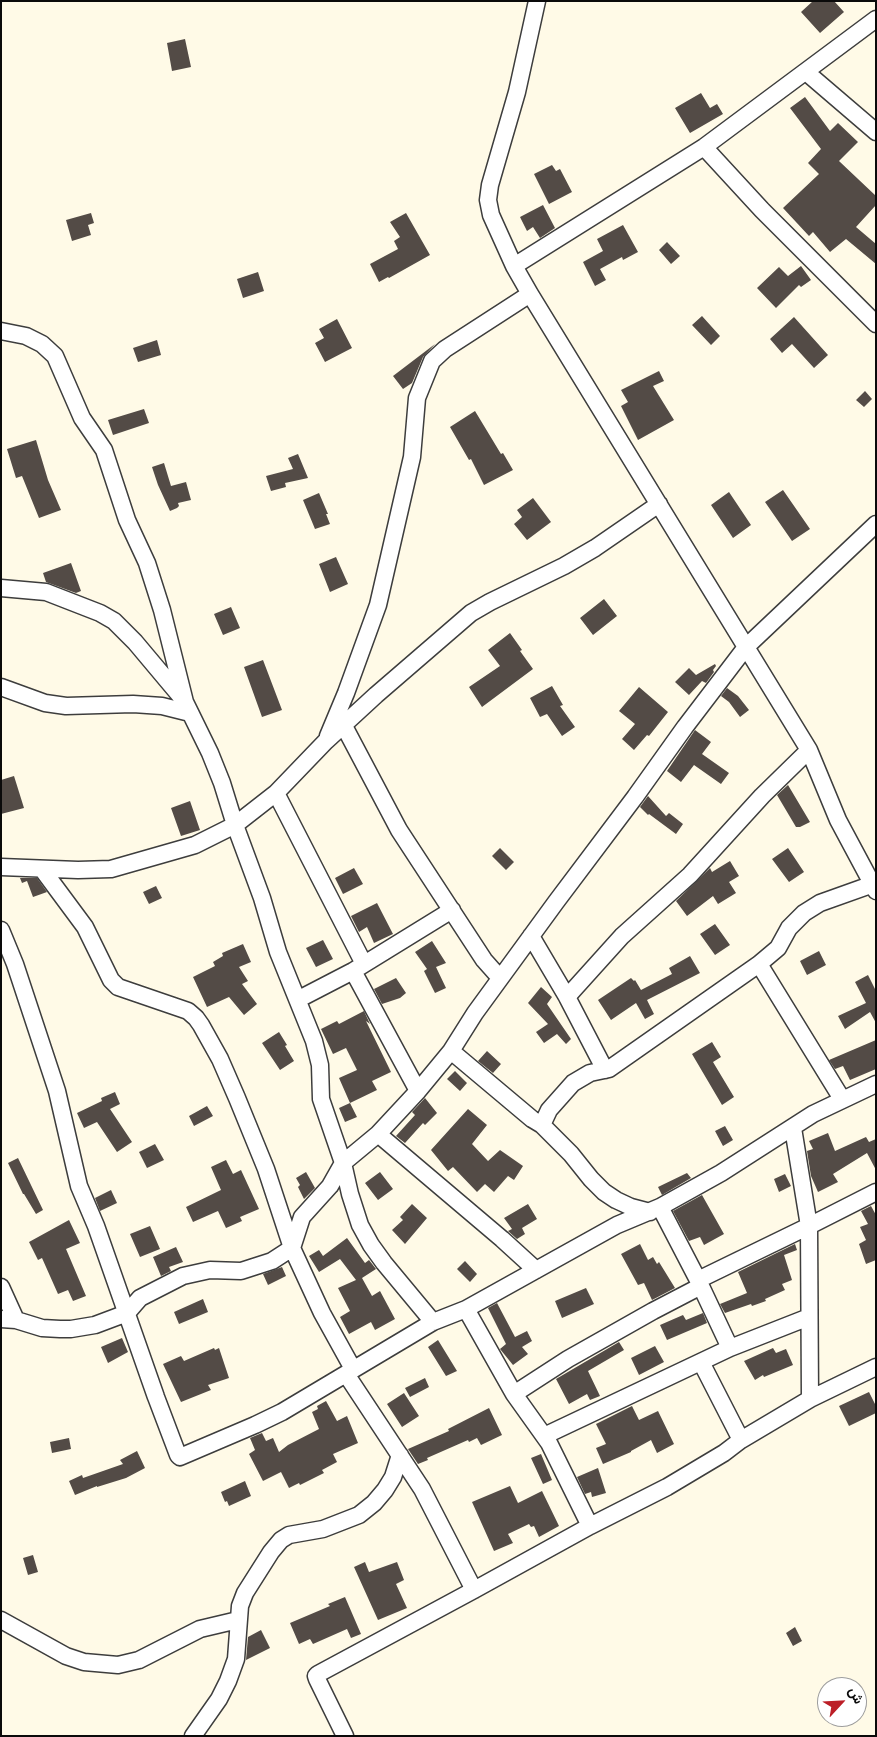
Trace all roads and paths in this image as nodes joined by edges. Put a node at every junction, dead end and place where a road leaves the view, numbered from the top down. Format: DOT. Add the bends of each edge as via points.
graph roads {
  1 [pos="537,1"];
  2 [pos="876,19"];
  3 [pos="806,72"];
  4 [pos="876,132"];
  5 [pos="704,147"];
  6 [pos="514,266"];
  7 [pos="530,294"];
  8 [pos="876,324"];
  9 [pos="1,330"];
  10 [pos="659,504"];
  11 [pos="874,530"];
  12 [pos="1,588"];
  13 [pos="746,647"];
  14 [pos="1,686"];
  15 [pos="188,707"];
  16 [pos="344,726"];
  17 [pos="326,741"];
  18 [pos="809,750"];
  19 [pos="276,793"];
  20 [pos="234,825"];
  21 [pos="1,867"];
  22 [pos="42,869"];
  23 [pos="875,886"];
  24 [pos="452,910"];
  25 [pos="2,932"];
  26 [pos="531,936"];
  27 [pos="759,964"];
  28 [pos="358,968"];
  29 [pos="500,978"];
  30 [pos="567,997"];
  31 [pos="299,999"];
  32 [pos="451,1051"];
  33 [pos="606,1070"];
  34 [pos="876,1084"];
  35 [pos="418,1091"];
  36 [pos="842,1099"];
  37 [pos="542,1125"];
  38 [pos="793,1128"];
  39 [pos="378,1134"];
  40 [pos="344,1163"];
  41 [pos="876,1192"];
  42 [pos="655,1210"];
  43 [pos="809,1226"];
  44 [pos="292,1248"];
  45 [pos="536,1270"];
  46 [pos="700,1283"];
  47 [pos="1,1287"];
  48 [pos="466,1309"];
  49 [pos="127,1313"];
  50 [pos="809,1317"];
  51 [pos="8,1319"];
  52 [pos="433,1322"];
  53 [pos="730,1348"];
  54 [pos="702,1362"];
  55 [pos="876,1367"];
  56 [pos="349,1371"];
  57 [pos="514,1394"];
  58 [pos="810,1399"];
  59 [pos="544,1436"];
  60 [pos="742,1440"];
  61 [pos="400,1455"];
  62 [pos="590,1526"];
  63 [pos="474,1590"];
  64 [pos="1,1620"];
  65 [pos="238,1620"];
  66 [pos="194,1736"];
  67 [pos="345,1736"];
  1 -- 6 [label="street" via="488,200 491,215"];
  2 -- 3 [label="street"];
  3 -- 4 [label="street"];
  3 -- 5 [label="street"];
  5 -- 6 [label="street"];
  5 -- 8 [label="street"];
  6 -- 7 [label="street"];
  7 -- 10 [label="street"];
  7 -- 17 [label="street" via="445,349 432,361 424,376 417,398 412,457 378,606"];
  9 -- 15 [label="street" via="26,336 55,356 82,418 104,450 124,514 148,563"];
  10 -- 13 [label="street"];
  10 -- 16 [label="street" via="595,548 472,613"];
  11 -- 13 [label="street"];
  12 -- 15 [label="street" via="46,592 114,621"];
  13 -- 18 [label="street"];
  13 -- 26 [label="street"];
  14 -- 15 [label="street" via="45,703 66,706 134,704"];
  15 -- 20 [label="street" via="213,760"];
  16 -- 17 [label="street"];
  16 -- 24 [label="street" via="399,830"];
  17 -- 19 [label="street"];
  18 -- 23 [label="street" via="838,820"];
  18 -- 30 [label="street" via="690,875 622,936"];
  19 -- 20 [label="street"];
  19 -- 28 [label="street"];
  20 -- 22 [label="street" via="195,845 111,869"];
  20 -- 31 [label="street" via="262,898 278,952"];
  21 -- 22 [label="street"];
  22 -- 44 [label="street" via="85,927 111,980 118,987 188,1012 202,1025 220,1059 266,1169"];
  23 -- 27 [label="street" via="820,903 804,913 789,928 778,948"];
  24 -- 28 [label="street"];
  24 -- 29 [label="street" via="484,960"];
  25 -- 49 [label="street" via="57,1091 77,1179"];
  26 -- 29 [label="street"];
  26 -- 30 [label="street"];
  27 -- 33 [label="street"];
  27 -- 36 [label="street"];
  28 -- 31 [label="street"];
  28 -- 35 [label="street"];
  29 -- 32 [label="street"];
  30 -- 33 [label="street"];
  31 -- 40 [label="street" via="320,1065 321,1099"];
  32 -- 35 [label="street"];
  32 -- 37 [label="street"];
  33 -- 37 [label="street" via="590,1073 573,1084 549,1110"];
  34 -- 36 [label="street"];
  35 -- 39 [label="street"];
  36 -- 38 [label="street"];
  37 -- 42 [label="street" via="604,1192 623,1204"];
  38 -- 42 [label="street"];
  38 -- 43 [label="street"];
  39 -- 40 [label="street"];
  39 -- 45 [label="street"];
  40 -- 44 [label="street" via="330,1186 302,1216"];
  40 -- 52 [label="street" via="354,1210 371,1245"];
  41 -- 43 [label="street"];
  42 -- 45 [label="street" via="616,1225"];
  42 -- 46 [label="street"];
  43 -- 46 [label="street"];
  43 -- 50 [label="street"];
  44 -- 49 [label="street" via="272,1261 241,1271 210,1270 183,1276 140,1298"];
  44 -- 56 [label="street"];
  45 -- 48 [label="street"];
  46 -- 53 [label="street"];
  46 -- 57 [label="street"];
  47 -- 51 [label="street"];
  48 -- 52 [label="street"];
  48 -- 57 [label="street"];
  49 -- 51 [label="street" via="95,1325 71,1329 42,1328"];
  49 -- 56 [label="street" via="180,1456 282,1412"];
  50 -- 53 [label="street"];
  50 -- 58 [label="street"];
  52 -- 56 [label="street"];
  53 -- 54 [label="street"];
  54 -- 59 [label="street"];
  54 -- 60 [label="street"];
  55 -- 58 [label="street"];
  56 -- 61 [label="street"];
  57 -- 59 [label="street"];
  58 -- 60 [label="street"];
  59 -- 62 [label="street"];
  60 -- 62 [label="street" via="689,1475"];
  61 -- 63 [label="street" via="435,1512"];
  61 -- 65 [label="street" via="385,1490 359,1514 323,1529 289,1535 281,1540 245,1593"];
  62 -- 63 [label="street"];
  63 -- 67 [label="street" via="316,1676"];
  64 -- 65 [label="street" via="66,1656 84,1662 118,1665 139,1660 200,1629"];
  65 -- 66 [label="street" via="236,1659 228,1681"];
}
